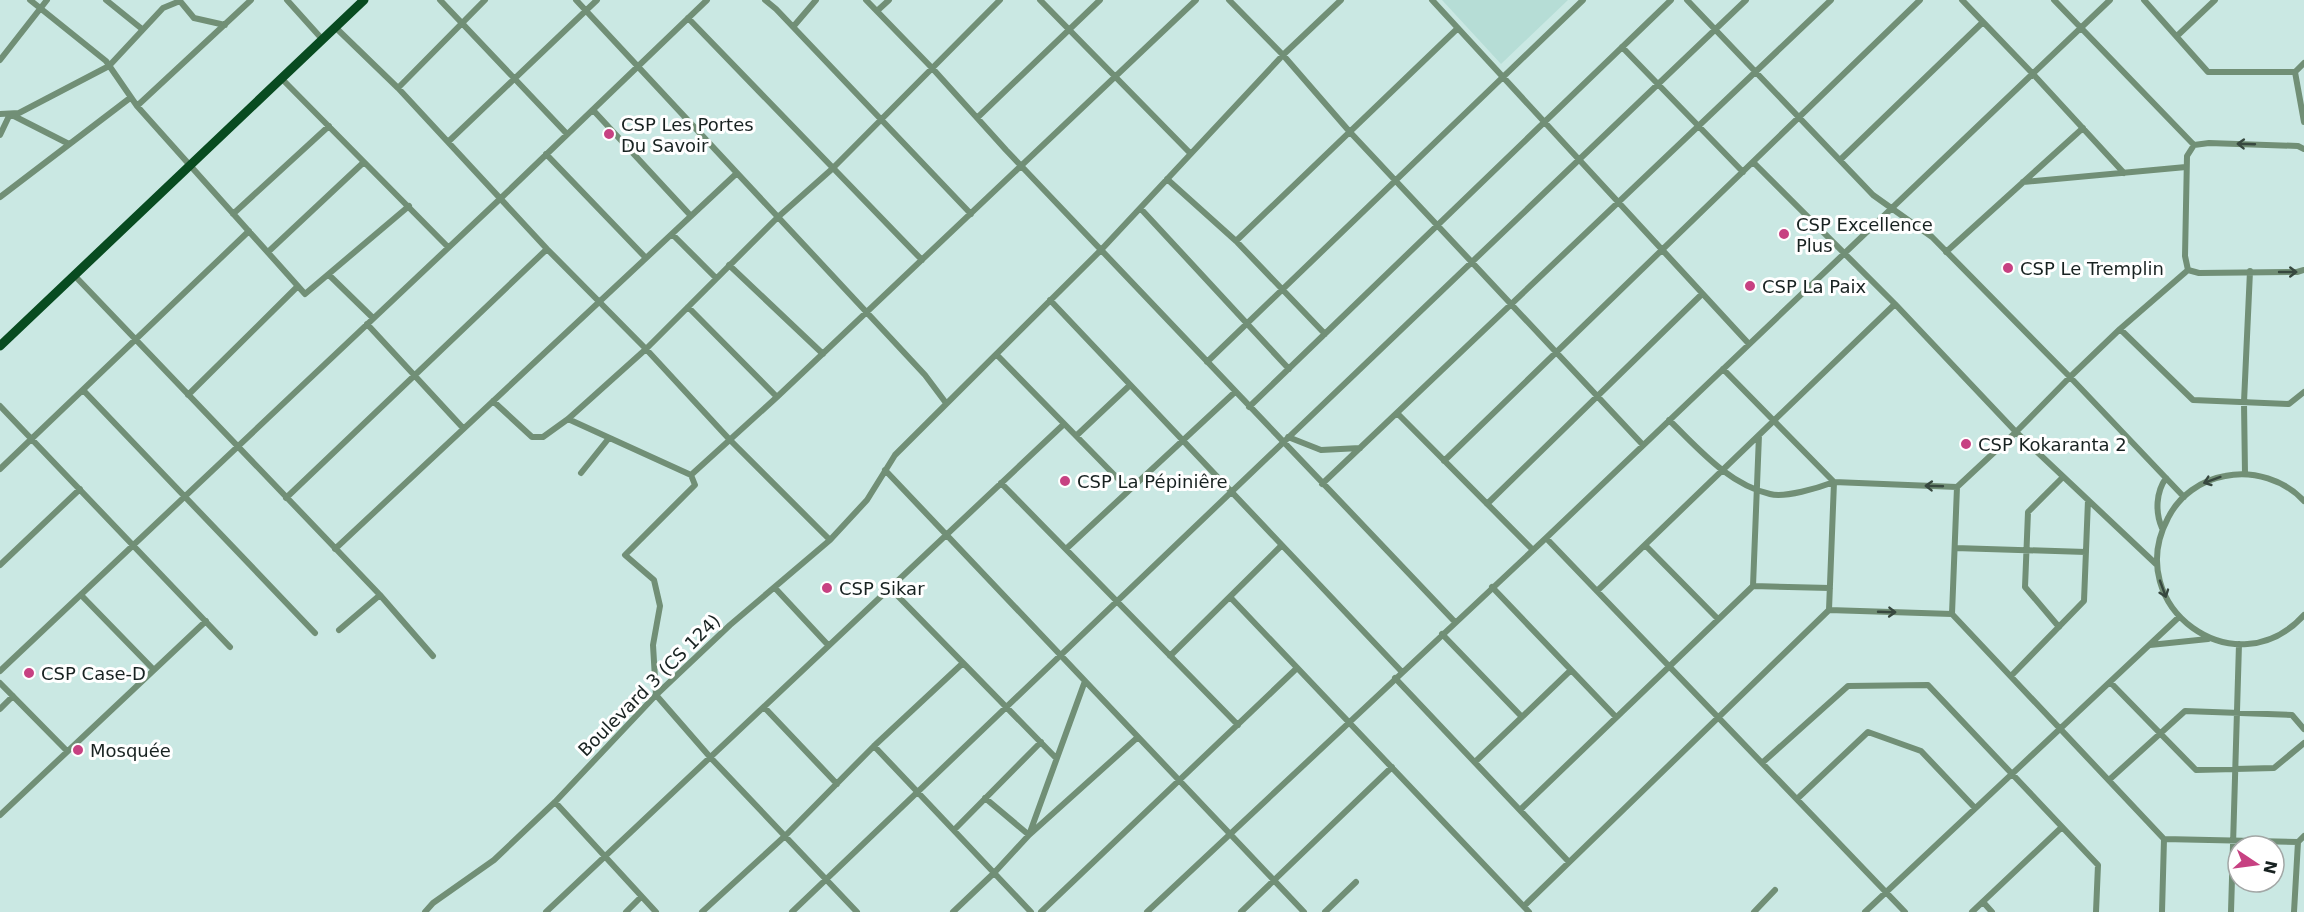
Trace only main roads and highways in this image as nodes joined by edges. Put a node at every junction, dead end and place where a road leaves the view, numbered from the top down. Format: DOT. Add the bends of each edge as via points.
graph roads {
  1 [pos="364,0"];
  2 [pos="0,346"];
  1 -- 2 [label="main road"];
}
